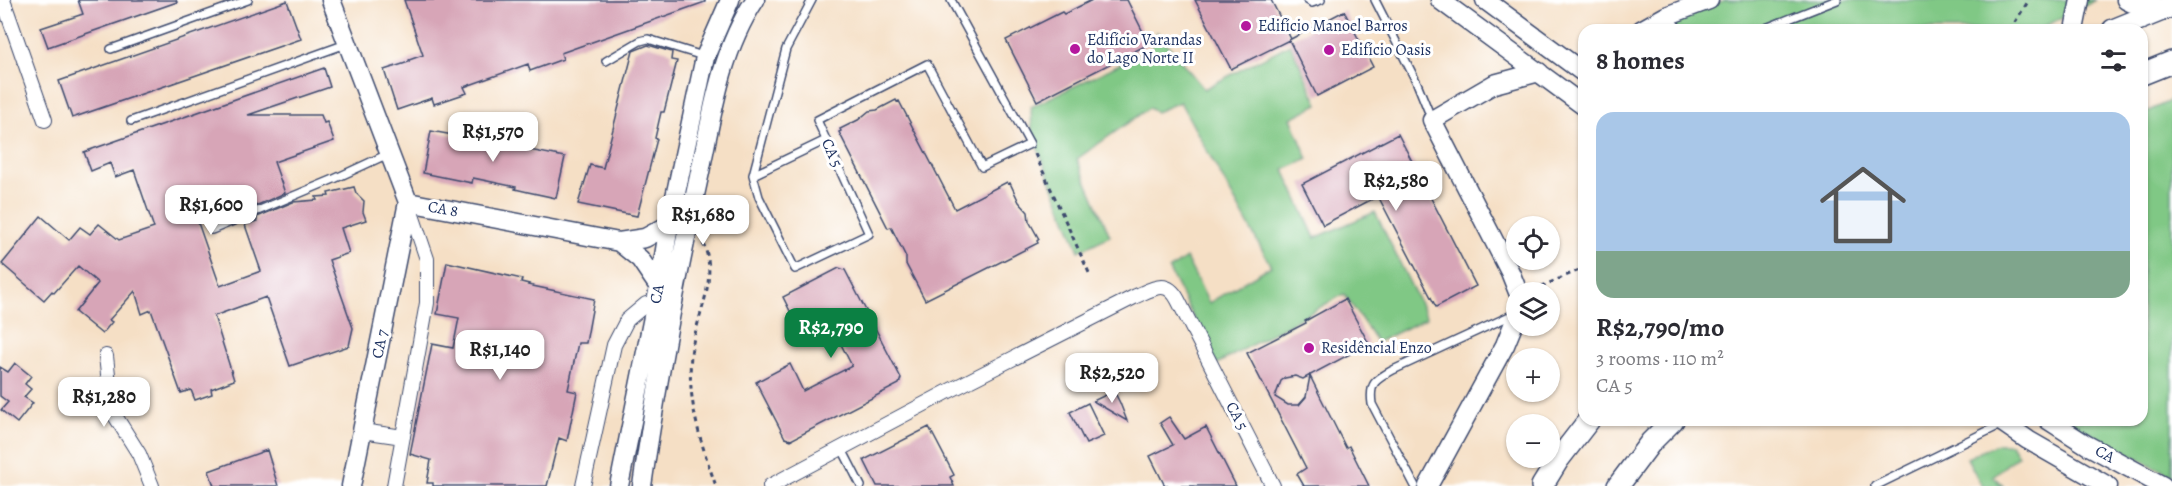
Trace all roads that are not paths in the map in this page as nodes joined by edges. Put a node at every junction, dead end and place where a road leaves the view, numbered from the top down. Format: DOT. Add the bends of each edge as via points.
graph roads {
  1 [pos="3,0"];
  2 [pos="248,0"];
  3 [pos="331,0"];
  4 [pos="730,0"];
  5 [pos="755,0"];
  6 [pos="812,0"];
  7 [pos="951,0"];
  8 [pos="1306,0"];
  9 [pos="1321,0"];
  10 [pos="1375,0"];
  11 [pos="1440,0"];
  12 [pos="1485,0"];
  13 [pos="1709,0"];
  14 [pos="1837,0"];
  15 [pos="2080,0"];
  16 [pos="2126,0"];
  17 [pos="2168,8"];
  18 [pos="1666,15"];
  19 [pos="1651,24"];
  20 [pos="1674,24"];
  21 [pos="1776,24"];
  22 [pos="2075,24"];
  23 [pos="2129,24"];
  24 [pos="348,44"];
  25 [pos="111,49"];
  26 [pos="1509,51"];
  27 [pos="705,57"];
  28 [pos="606,61"];
  29 [pos="2172,62"];
  30 [pos="1578,65"];
  31 [pos="1539,72"];
  32 [pos="2148,72"];
  33 [pos="1494,84"];
  34 [pos="1578,101"];
  35 [pos="45,120"];
  36 [pos="1432,120"];
  37 [pos="131,121"];
  38 [pos="826,140"];
  39 [pos="389,154"];
  40 [pos="753,175"];
  41 [pos="677,184"];
  42 [pos="696,190"];
  43 [pos="408,202"];
  44 [pos="669,225"];
  45 [pos="212,230"];
  46 [pos="619,242"];
  47 [pos="1514,282"];
  48 [pos="657,294"];
  49 [pos="1506,319"];
  50 [pos="1508,336"];
  51 [pos="106,356"];
  52 [pos="1584,426"];
  53 [pos="1667,426"];
  54 [pos="1994,426"];
  55 [pos="2008,426"];
  56 [pos="2057,426"];
  57 [pos="362,431"];
  58 [pos="403,437"];
  59 [pos="842,448"];
  60 [pos="152,486"];
  61 [pos="351,486"];
  62 [pos="394,486"];
  63 [pos="583,486"];
  64 [pos="619,486"];
  65 [pos="642,486"];
  66 [pos="770,486"];
  67 [pos="861,486"];
  68 [pos="1273,486"];
  69 [pos="1415,486"];
  70 [pos="1428,486"];
  71 [pos="1542,486"];
  72 [pos="1618,486"];
  73 [pos="1875,486"];
  74 [pos="2108,486"];
  75 [pos="2163,486"];
  1 -- 35 [label="street"];
  2 -- 25 [label="lane"];
  3 -- 24 [label="street, CA 8"];
  4 -- 27 [label="street, CA"];
  5 -- 42 [label="street" via="722,73"];
  6 -- 40 [label="lane" via="786,49"];
  7 -- 38 [label="lane, CA 5" via="1030,144 981,167 927,64 817,120"];
  8 -- 9 [label="lane"];
  10 -- 36 [label="lane"];
  11 -- 26 [label="street"];
  12 -- 30 [label="street"];
  13 -- 18 [label="street"];
  14 -- 21 [label="lane"];
  15 -- 22 [label="street"];
  16 -- 17 [label="street"];
  17 -- 23 [label="main road"];
  18 -- 19 [label="street"];
  18 -- 20 [label="lane"];
  24 -- 37 [label="lane"];
  24 -- 39 [label="street, CA 8"];
  26 -- 31 [label="street"];
  26 -- 33 [label="street"];
  27 -- 28 [label="lane" via="648,39"];
  27 -- 41 [label="street, CA"];
  29 -- 32 [label="main road"];
  31 -- 33 [label="street"];
  31 -- 34 [label="street"];
  33 -- 36 [label="street"];
  36 -- 47 [label="street"];
  38 -- 40 [label="lane"];
  38 -- 40 [label="lane, CA 5" via="868,234 795,269 759,197"];
  39 -- 43 [label="street, CA 8"];
  39 -- 45 [label="lane"];
  41 -- 42 [label="street"];
  41 -- 44 [label="street, CA"];
  42 -- 65 [label="street" via="658,378"];
  43 -- 46 [label="street, CA 8"];
  43 -- 57 [label="street, CA 7"];
  43 -- 58 [label="street" via="427,259 427,303"];
  44 -- 46 [label="street, CA 8" via="645,238"];
  44 -- 48 [label="street, CA"];
  46 -- 48 [label="street, CA 8" via="640,259"];
  48 -- 63 [label="street" via="627,320 614,345"];
  48 -- 64 [label="street, CA"];
  49 -- 69 [label="lane" via="1393,370 1373,385 1372,404"];
  50 -- 70 [label="street"];
  51 -- 60 [label="street" via="112,411 139,454"];
  52 -- 71 [label="main road"];
  53 -- 72 [label="main road"];
  54 -- 73 [label="lane"];
  55 -- 74 [label="street, CA"];
  56 -- 75 [label="street, CA"];
  57 -- 58 [label="street"];
  57 -- 61 [label="street, CA 7"];
  58 -- 62 [label="street"];
  59 -- 66 [label="street, CA 5"];
  59 -- 67 [label="lane"];
  59 -- 68 [label="street, CA 5" via="1160,286 1174,293"];
}
